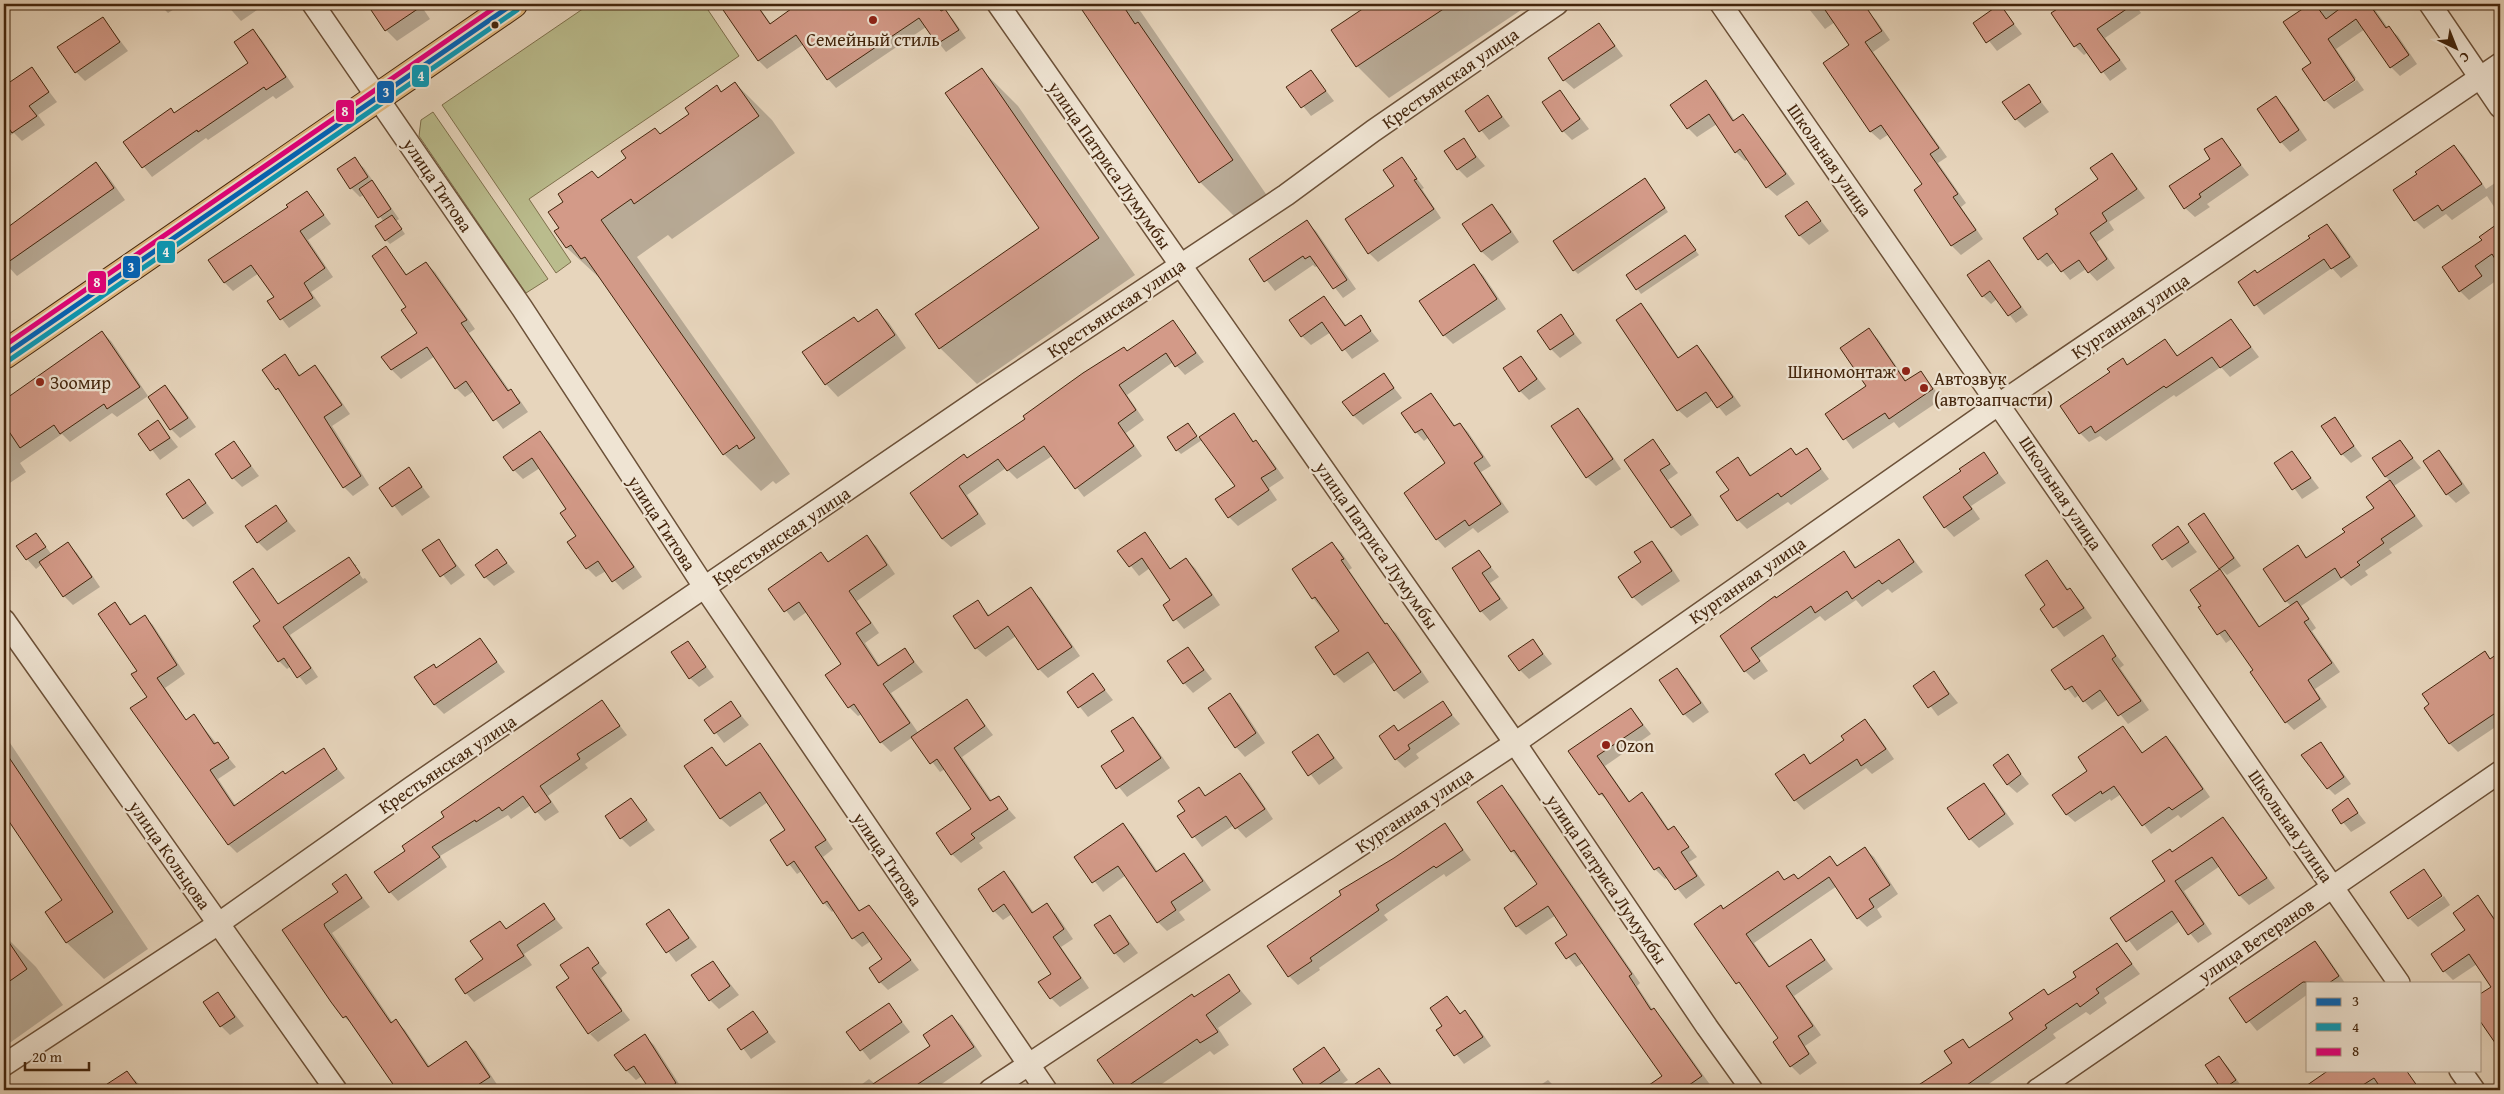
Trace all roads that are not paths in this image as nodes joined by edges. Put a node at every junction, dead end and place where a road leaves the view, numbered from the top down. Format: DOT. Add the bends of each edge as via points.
graph roads {
  1 [pos="313,4"];
  2 [pos="513,4"];
  3 [pos="998,4"];
  4 [pos="1557,4"];
  5 [pos="1721,4"];
  6 [pos="2430,4"];
  7 [pos="2500,64"];
  8 [pos="2480,78"];
  9 [pos="378,98"];
  10 [pos="2500,107"];
  11 [pos="1180,265"];
  12 [pos="4,355"];
  13 [pos="1999,404"];
  14 [pos="705,588"];
  15 [pos="4,620"];
  16 [pos="1515,743"];
  17 [pos="2500,772"];
  18 [pos="2333,887"];
  19 [pos="218,924"];
  20 [pos="2399,982"];
  21 [pos="4,1065"];
  22 [pos="1028,1065"];
  23 [pos="2461,1072"];
  24 [pos="336,1090"];
  25 [pos="990,1090"];
  26 [pos="1046,1090"];
  27 [pos="1752,1090"];
  28 [pos="2037,1090"];
  29 [pos="2474,1090"];
  1 -- 9 [label="street, улица Титова"];
  2 -- 9 [label="main road"];
  3 -- 11 [label="street, улица Патриса Лумумбы"];
  4 -- 11 [label="street, Крестьянская улица" via="1286,195"];
  5 -- 13 [label="street, Школьная улица"];
  6 -- 8 [label="street"];
  7 -- 8 [label="street, Курганная улица"];
  8 -- 10 [label="street"];
  8 -- 13 [label="street, Курганная улица"];
  9 -- 12 [label="main road"];
  9 -- 14 [label="street, улица Титова" via="522,308"];
  11 -- 14 [label="street, Крестьянская улица"];
  11 -- 16 [label="street, улица Патриса Лумумбы"];
  13 -- 16 [label="street, Курганная улица"];
  13 -- 18 [label="street, Школьная улица"];
  14 -- 19 [label="street, Крестьянская улица" via="412,787"];
  14 -- 22 [label="street, улица Титова"];
  15 -- 19 [label="street, улица Кольцова"];
  16 -- 22 [label="street, Курганная улица"];
  16 -- 27 [label="street, улица Патриса Лумумбы"];
  17 -- 18 [label="street, улица Ветеранов"];
  18 -- 20 [label="street, Школьная улица"];
  18 -- 28 [label="street, улица Ветеранов"];
  19 -- 21 [label="street, Крестьянская улица"];
  19 -- 24 [label="street, улица Кольцова"];
  22 -- 25 [label="street, Курганная улица"];
  22 -- 26 [label="street, улица Титова"];
  23 -- 29 [label="street"];
}
